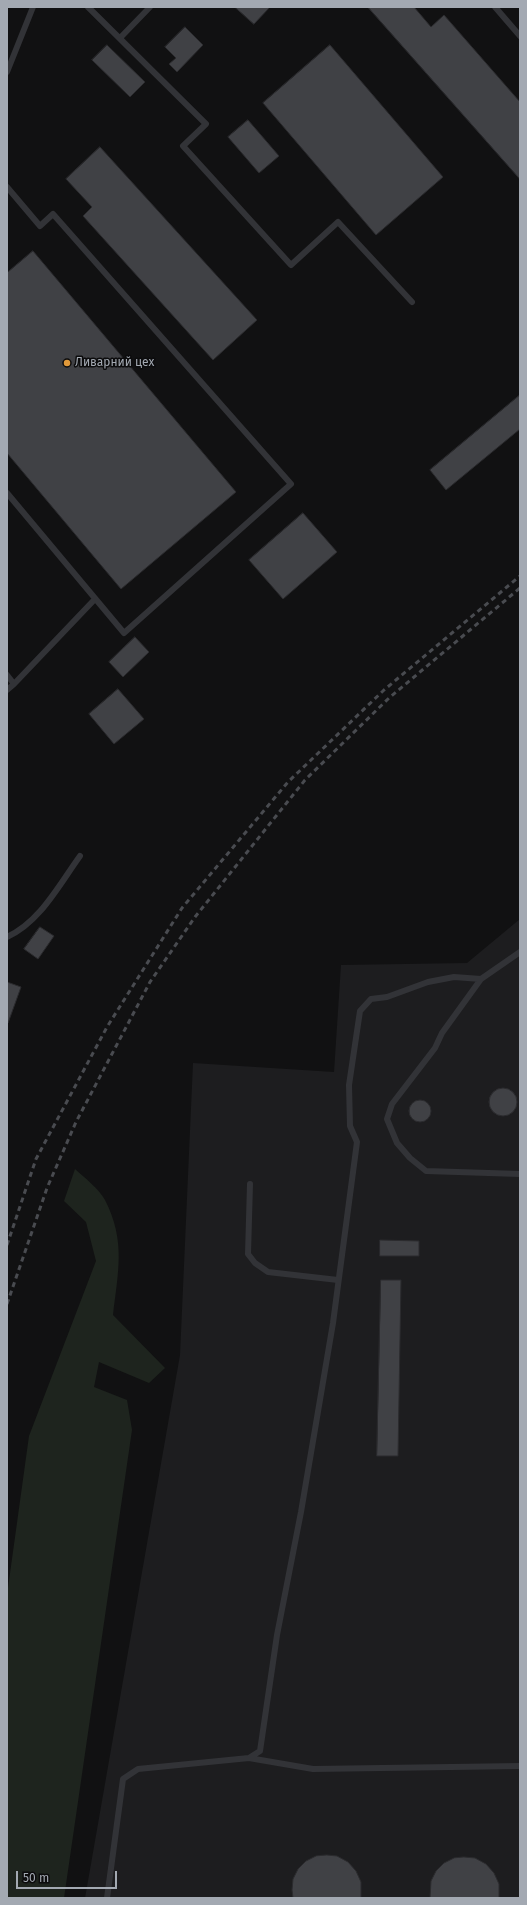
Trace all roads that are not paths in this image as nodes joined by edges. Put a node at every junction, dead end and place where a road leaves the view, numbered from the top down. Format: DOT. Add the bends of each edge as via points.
graph roads {
  1 [pos="33,7"];
  2 [pos="88,7"];
  3 [pos="150,7"];
  4 [pos="495,7"];
  5 [pos="520,36"];
  6 [pos="120,38"];
  7 [pos="7,72"];
  8 [pos="7,187"];
  9 [pos="412,302"];
  10 [pos="7,494"];
  11 [pos="95,599"];
  12 [pos="7,675"];
  13 [pos="14,684"];
  14 [pos="7,690"];
  15 [pos="80,856"];
  16 [pos="7,937"];
  17 [pos="520,952"];
  18 [pos="481,979"];
  19 [pos="520,1174"];
  20 [pos="250,1184"];
  21 [pos="338,1280"];
  22 [pos="249,1758"];
  23 [pos="520,1766"];
  24 [pos="107,1898"];
  1 -- 7 [label="lane"];
  2 -- 6 [label="lane"];
  3 -- 6 [label="lane"];
  4 -- 5 [label="lane"];
  6 -- 9 [label="lane" via="206,124 183,146 291,265 338,222"];
  8 -- 11 [label="lane" via="40,226 53,214 291,484 124,634"];
  10 -- 11 [label="lane"];
  11 -- 13 [label="lane"];
  12 -- 13 [label="lane"];
  13 -- 14 [label="lane"];
  15 -- 16 [label="lane" via="39,913 20,931"];
  17 -- 18 [label="lane"];
  18 -- 19 [label="lane" via="442,1033 436,1048 392,1104 387,1119 397,1143 426,1171"];
  18 -- 21 [label="lane" via="454,977 428,982 387,997 371,999 360,1011 349,1085 350,1126 357,1142"];
  20 -- 21 [label="lane" via="248,1254 255,1263 268,1272"];
  21 -- 22 [label="lane" via="333,1323 277,1636 260,1751"];
  22 -- 23 [label="lane" via="313,1769"];
  22 -- 24 [label="lane" via="138,1769 123,1779"];
}
